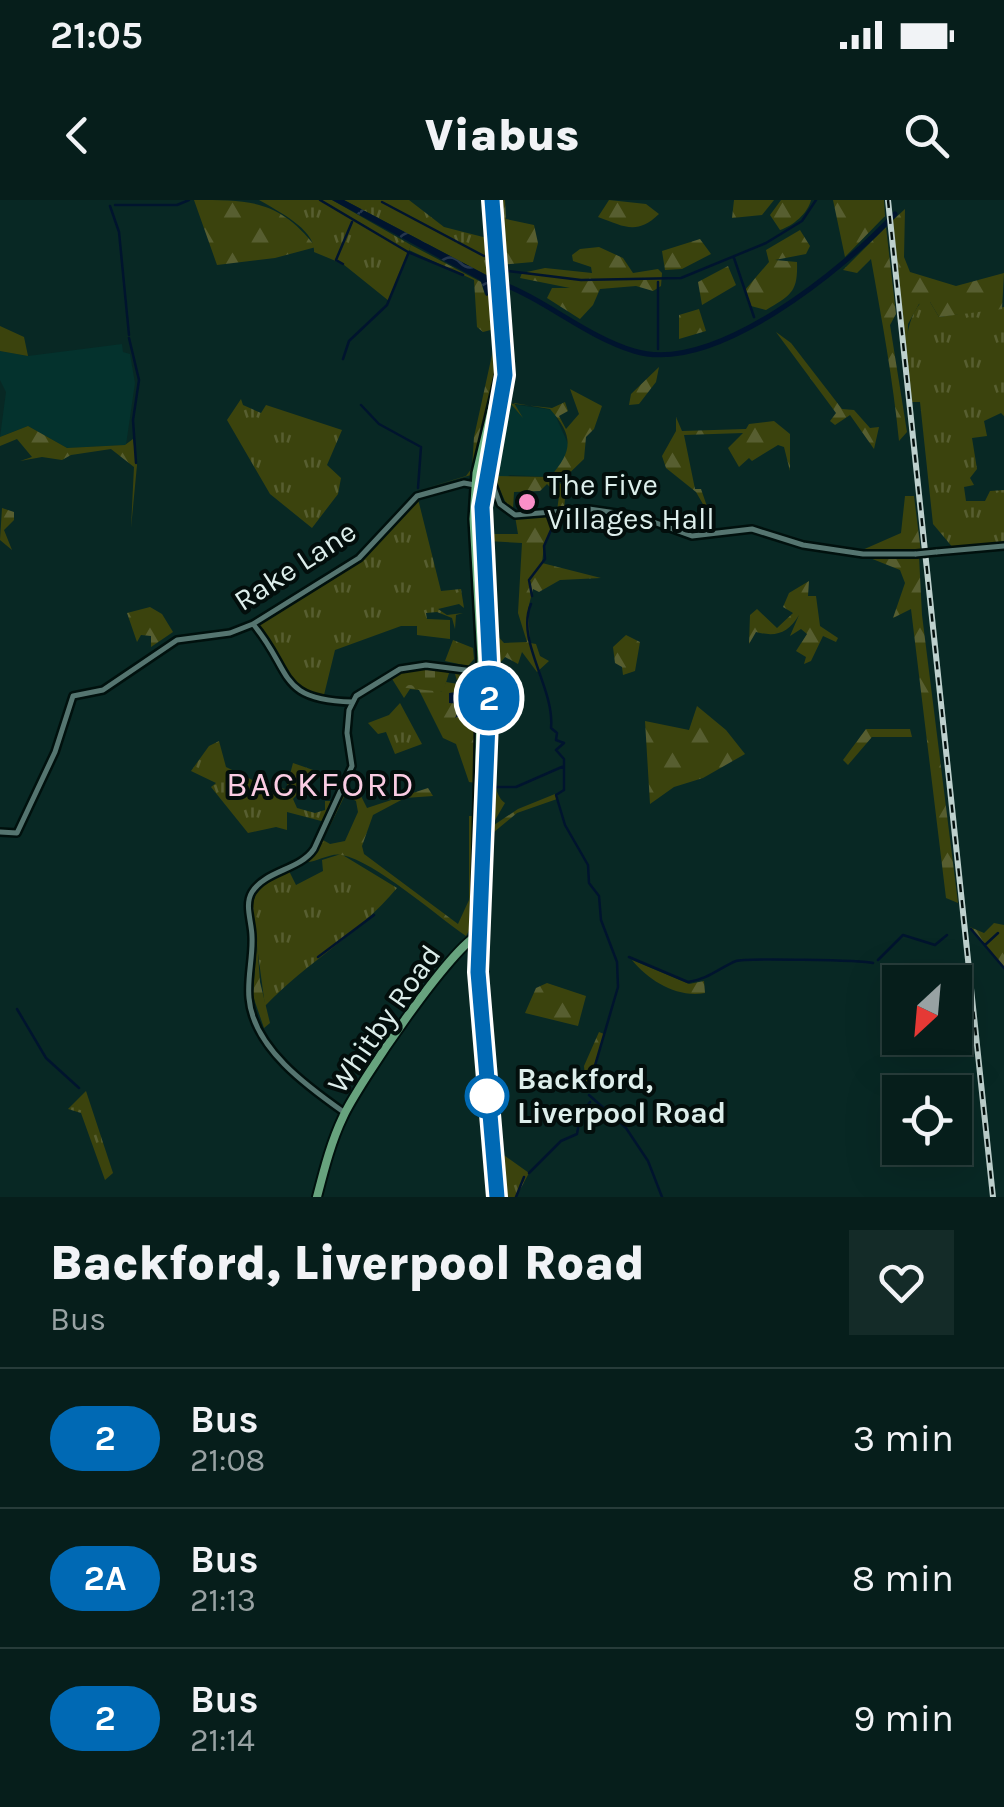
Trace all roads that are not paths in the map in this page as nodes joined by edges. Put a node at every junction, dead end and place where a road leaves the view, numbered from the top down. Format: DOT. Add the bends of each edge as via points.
graph roads {
  1 [pos="492,200"];
  2 [pos="464,483"];
  3 [pos="483,484"];
  4 [pos="1004,546"];
  5 [pos="253,624"];
  6 [pos="486,672"];
  7 [pos="352,702"];
  8 [pos="0,832"];
  9 [pos="478,922"];
  10 [pos="478,934"];
  11 [pos="465,944"];
  12 [pos="478,952"];
  13 [pos="345,1113"];
  14 [pos="317,1197"];
  15 [pos="497,1197"];
  1 -- 3 [label="highway" via="502,398"];
  2 -- 3 [label="street"];
  2 -- 3 [label="street, Rake Lane"];
  2 -- 5 [label="street, Rake Lane" via="417,496 359,558"];
  3 -- 4 [label="street, bridge" via="515,514 589,509 637,516 692,536 752,529 863,554"];
  3 -- 6 [label="highway"];
  5 -- 7 [label="street" via="294,690 322,701"];
  5 -- 8 [label="street, Rake Lane" via="177,640 103,690 72,696 26,816 17,833"];
  6 -- 7 [label="street" via="400,669 366,686"];
  6 -- 9 [label="highway"];
  6 -- 10 [label="highway"];
  7 -- 13 [label="street" via="352,766 314,850 254,888 248,907 253,1013 302,1082"];
  9 -- 10 [label="highway"];
  9 -- 11 [label="main road"];
  10 -- 11 [label="main road, Whitby Road"];
  10 -- 12 [label="highway"];
  11 -- 12 [label="main road"];
  11 -- 13 [label="main road, Whitby Road"];
  12 -- 15 [label="highway"];
  13 -- 14 [label="main road, Whitby Road"];
}
